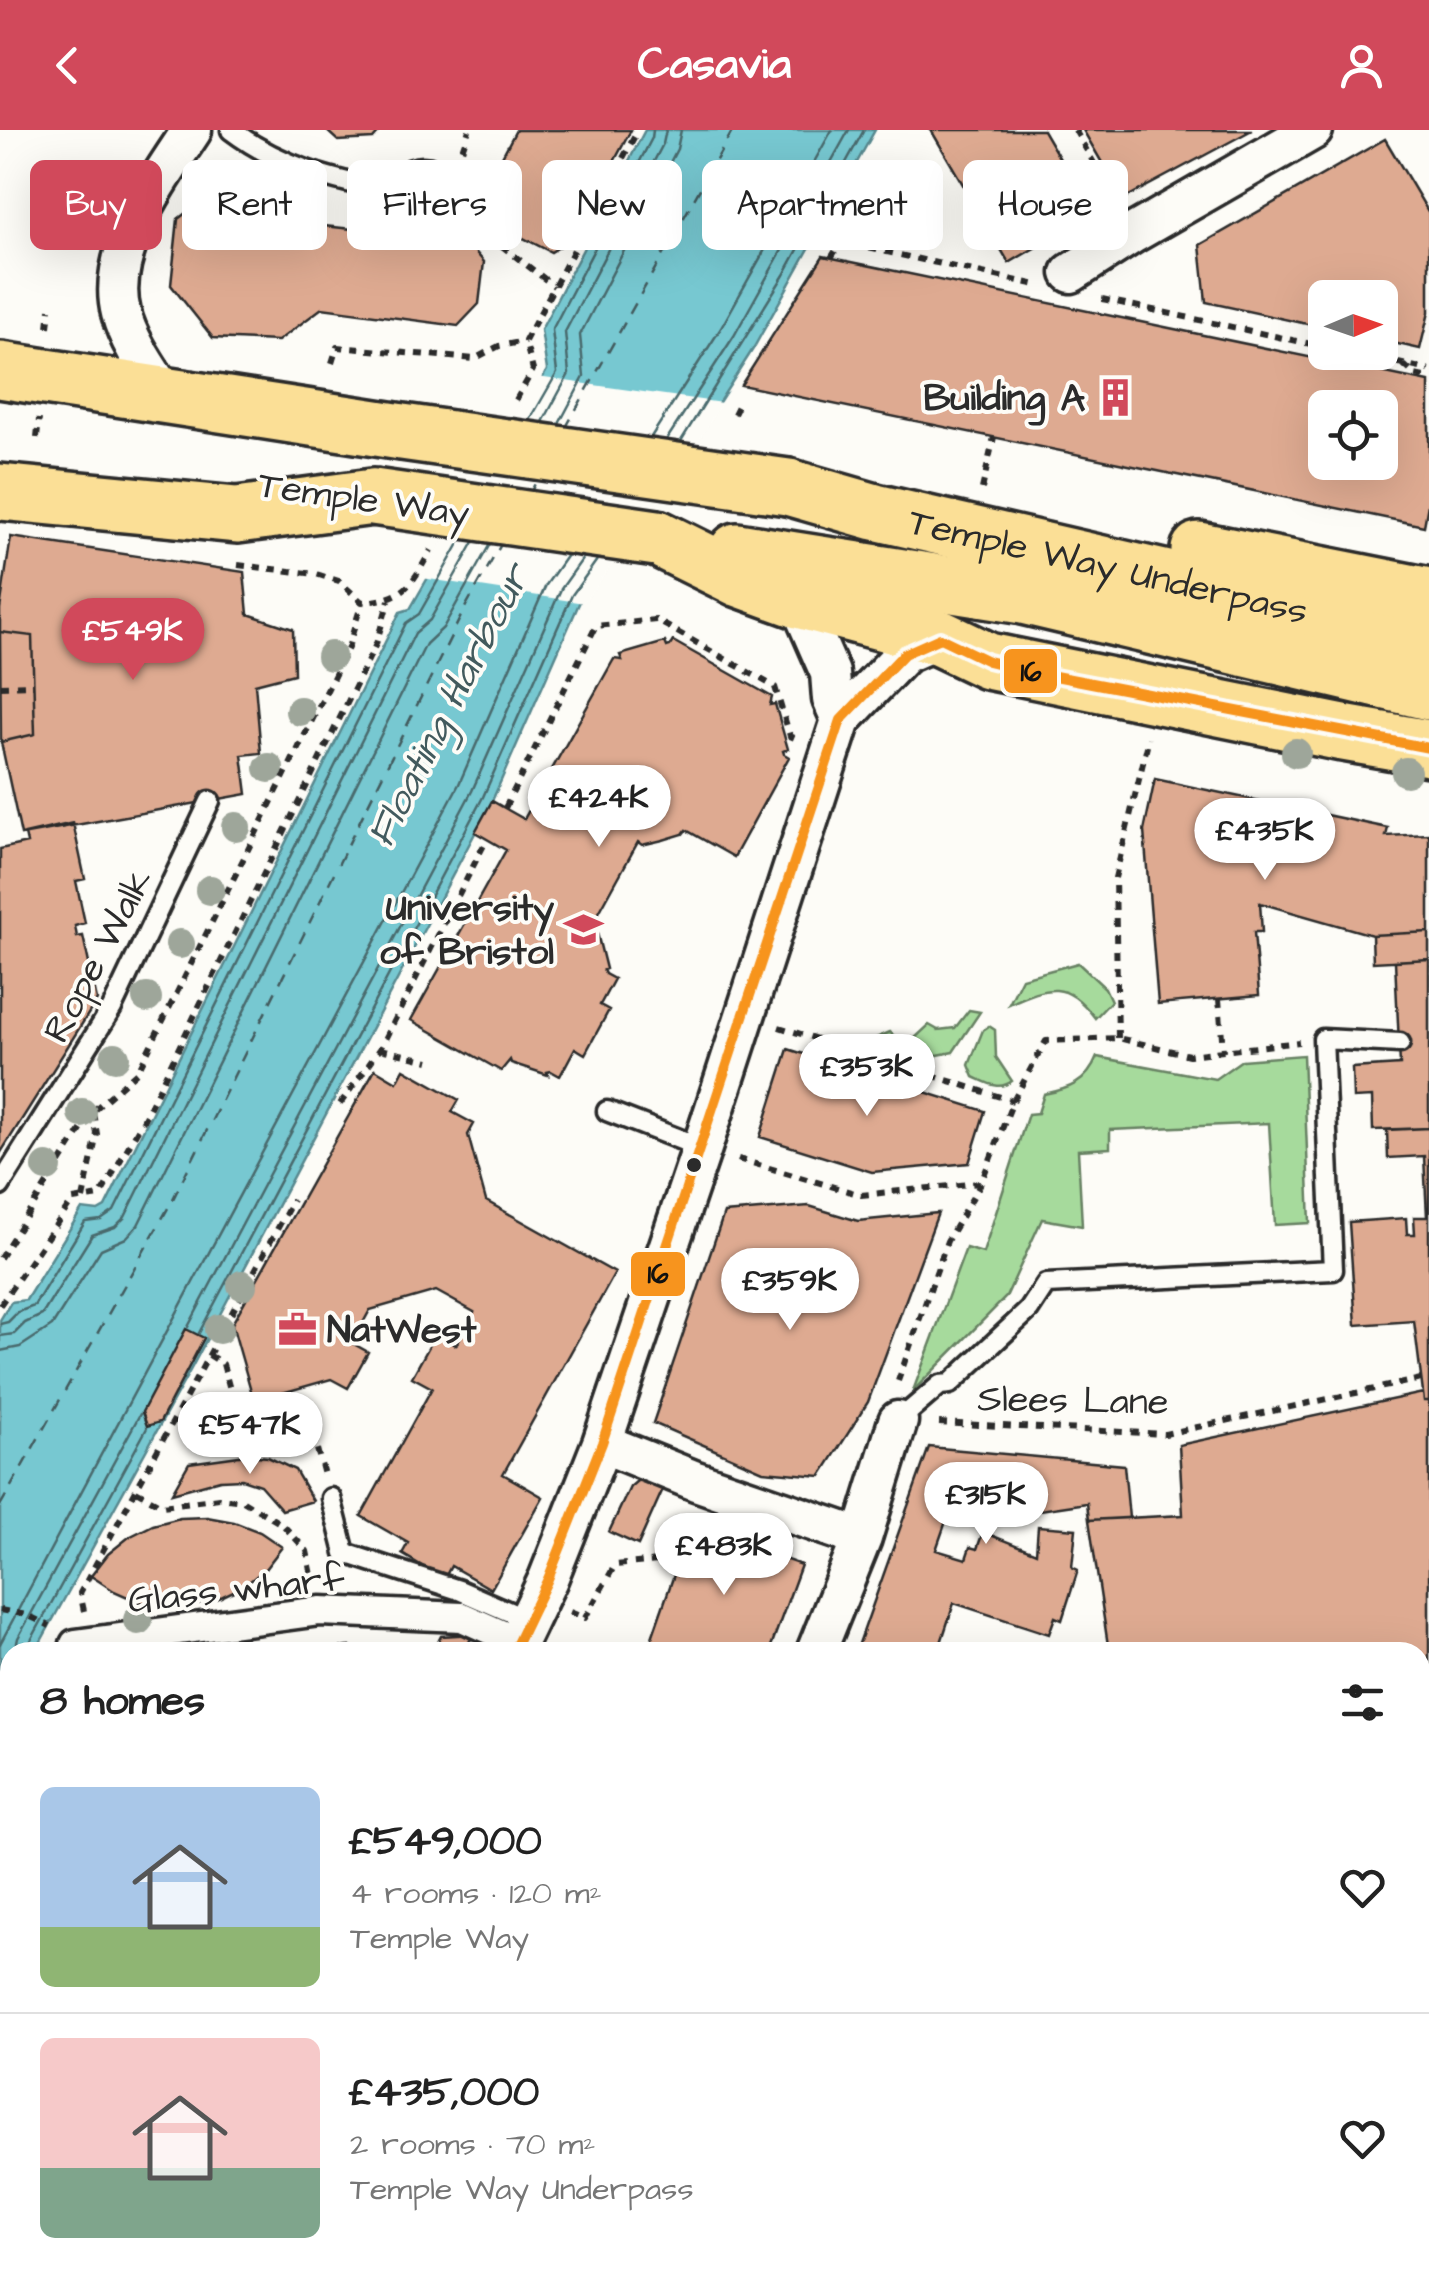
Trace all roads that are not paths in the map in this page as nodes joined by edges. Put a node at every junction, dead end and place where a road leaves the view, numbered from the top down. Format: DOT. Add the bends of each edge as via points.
graph roads {
  1 [pos="231,130"];
  2 [pos="1313,130"];
  3 [pos="177,135"];
  4 [pos="347,183"];
  5 [pos="394,192"];
  6 [pos="1063,281"];
  7 [pos="2,372"];
  8 [pos="165,396"];
  9 [pos="0,458"];
  10 [pos="788,487"];
  11 [pos="0,492"];
  12 [pos="373,498"];
  13 [pos="747,566"];
  14 [pos="1429,596"];
  15 [pos="798,600"];
  16 [pos="940,638"];
  17 [pos="1429,638"];
  18 [pos="1360,676"];
  19 [pos="1429,692"];
  20 [pos="840,720"];
  21 [pos="1429,748"];
  22 [pos="210,801"];
  23 [pos="1400,1043"];
  24 [pos="607,1111"];
  25 [pos="702,1148"];
  26 [pos="0,1186"];
  27 [pos="898,1421"];
  28 [pos="602,1443"];
  29 [pos="330,1498"];
  30 [pos="862,1538"];
  31 [pos="520,1638"];
  32 [pos="112,1642"];
  33 [pos="820,1642"];
  1 -- 4 [label="lane" via="299,169"];
  2 -- 6 [label="street"];
  3 -- 8 [label="street" via="122,256 117,282 122,318"];
  5 -- 5 [label="lane" via="403,175 428,167 442,172 453,194 444,218 420,226 398,212"];
  7 -- 8 [label="highway, Temple Way"];
  8 -- 10 [label="highway, Temple Way, bridge"];
  9 -- 12 [label="highway, Temple Way"];
  10 -- 14 [label="highway" via="884,486"];
  10 -- 17 [label="highway, Temple Way Underpass"];
  11 -- 12 [label="highway" via="237,516"];
  12 -- 13 [label="highway, Temple Way, bridge" via="657,538"];
  13 -- 15 [label="highway"];
  13 -- 18 [label="highway, Temple Way Underpass" via="1023,596"];
  15 -- 16 [label="highway"];
  15 -- 20 [label="street" via="822,652"];
  16 -- 18 [label="highway" via="994,632 1222,680"];
  16 -- 20 [label="street" via="904,654"];
  16 -- 21 [label="highway" via="988,662"];
  18 -- 19 [label="highway, Temple Way Underpass"];
  20 -- 25 [label="street"];
  22 -- 26 [label="lane, Rope Walk" via="112,1008 67,1062"];
  23 -- 27 [label="lane" via="1324,1040 1333,1270 1046,1284 1029,1310 950,1384"];
  24 -- 25 [label="lane"];
  25 -- 28 [label="street"];
  27 -- 30 [label="street"];
  28 -- 30 [label="street"];
  28 -- 31 [label="street"];
  29 -- 31 [label="lane" via="345,1554 458,1590"];
  30 -- 33 [label="street"];
  31 -- 32 [label="street, Glass wharf" via="462,1616 320,1611"];
}
